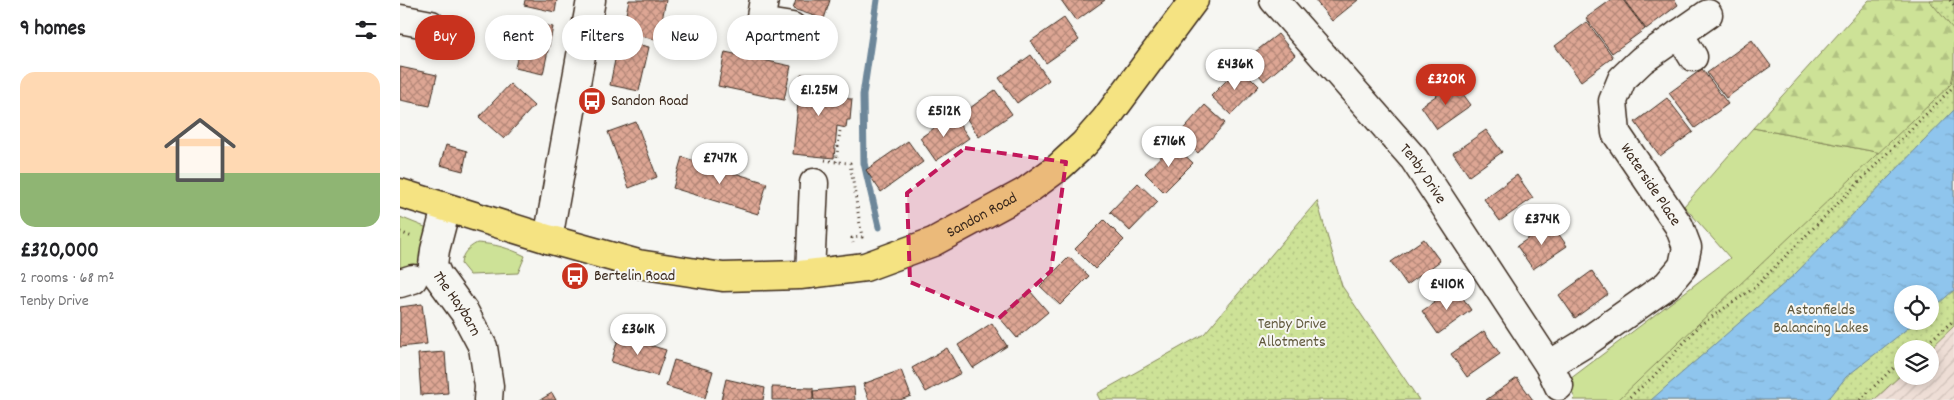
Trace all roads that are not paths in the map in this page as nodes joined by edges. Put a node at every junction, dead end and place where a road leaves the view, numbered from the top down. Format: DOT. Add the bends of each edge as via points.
graph roads {
  1 [pos="591,0"];
  2 [pos="764,0"];
  3 [pos="1194,0"];
  4 [pos="1274,0"];
  5 [pos="1708,14"];
  6 [pos="761,15"];
  7 [pos="400,19"];
  8 [pos="415,22"];
  9 [pos="1679,34"];
  10 [pos="1694,57"];
  11 [pos="814,183"];
  12 [pos="400,193"];
  13 [pos="446,208"];
  14 [pos="548,239"];
  15 [pos="810,274"];
  16 [pos="1582,345"];
  17 [pos="488,400"];
  1 -- 14 [label="street"];
  2 -- 6 [label="street"];
  3 -- 15 [label="main road, Sandon Road" via="1084,144 1025,192 933,242 861,268"];
  4 -- 16 [label="street, Tenby Drive" via="1414,159 1554,376"];
  5 -- 9 [label="street, Waterside Place"];
  7 -- 8 [label="street"];
  9 -- 10 [label="street"];
  9 -- 16 [label="street, Waterside Place" via="1642,60 1622,79 1613,101 1616,132 1679,226 1687,247 1683,266 1667,285"];
  11 -- 15 [label="street"];
  12 -- 13 [label="main road, Sandon Road"];
  13 -- 14 [label="main road, Sandon Road"];
  13 -- 17 [label="street, The Haybarn" via="433,264 483,347"];
  14 -- 15 [label="main road, Sandon Road" via="638,264 723,277"];
}
